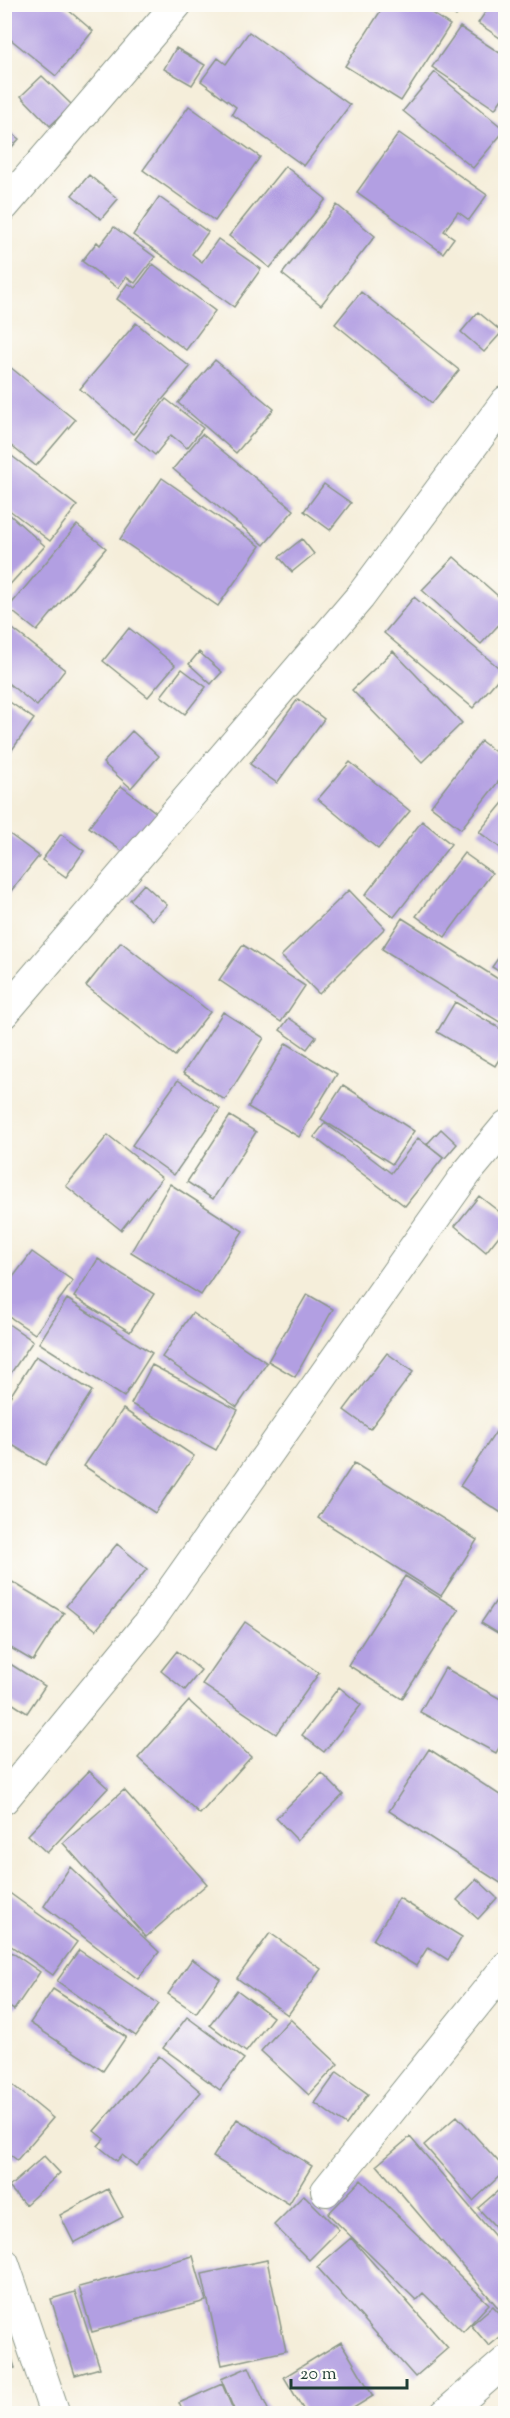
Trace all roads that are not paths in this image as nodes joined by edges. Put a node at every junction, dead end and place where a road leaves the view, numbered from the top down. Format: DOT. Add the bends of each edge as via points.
graph roads {
  1 [pos="177,4"];
  2 [pos="4,206"];
  3 [pos="506,401"];
  4 [pos="4,1013"];
  5 [pos="506,1126"];
  6 [pos="4,1800"];
  7 [pos="506,1967"];
  8 [pos="326,2191"];
  9 [pos="4,2263"];
  10 [pos="506,2361"];
  11 [pos="55,2414"];
  12 [pos="445,2414"];
  1 -- 2 [label="street"];
  3 -- 4 [label="street" via="360,597"];
  5 -- 6 [label="street" via="465,1174 147,1624"];
  7 -- 8 [label="street"];
  9 -- 11 [label="street"];
  10 -- 12 [label="street"];
}
